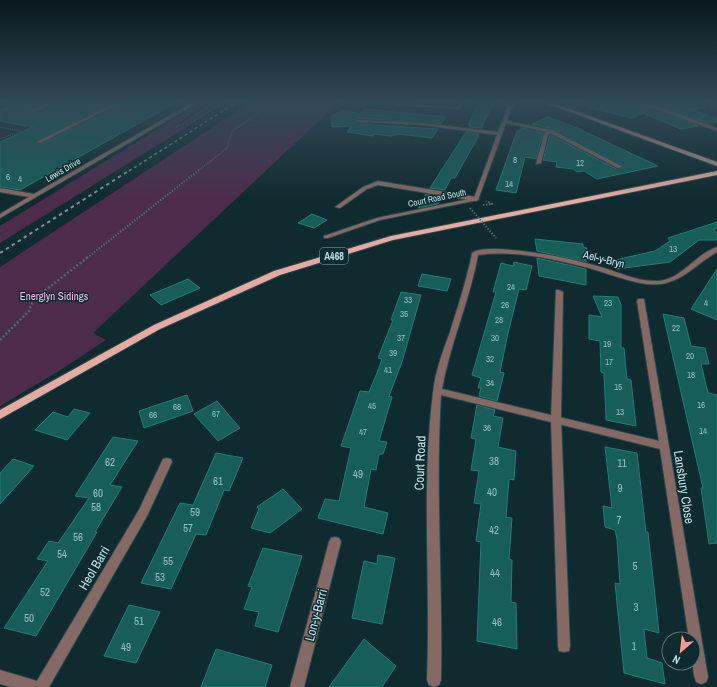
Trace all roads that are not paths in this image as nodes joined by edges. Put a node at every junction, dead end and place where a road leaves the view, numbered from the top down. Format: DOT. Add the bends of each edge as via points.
graph roads {
  1 [pos="54,134"];
  2 [pos="141,134"];
  3 [pos="500,134"];
  4 [pos="546,134"];
  5 [pos="556,134"];
  6 [pos="634,134"];
  7 [pos="38,142"];
  8 [pos="538,163"];
  9 [pos="717,164"];
  10 [pos="620,167"];
  11 [pos="717,173"];
  12 [pos="0,190"];
  13 [pos="34,196"];
  14 [pos="476,199"];
  15 [pos="338,207"];
  16 [pos="0,216"];
  17 [pos="326,237"];
  18 [pos="717,249"];
  19 [pos="476,253"];
  20 [pos="559,292"];
  21 [pos="641,301"];
  22 [pos="437,391"];
  23 [pos="0,415"];
  24 [pos="556,419"];
  25 [pos="663,446"];
  26 [pos="167,462"];
  27 [pos="335,542"];
  28 [pos="564,646"];
  29 [pos="0,677"];
  30 [pos="701,677"];
  31 [pos="434,680"];
  32 [pos="35,687"];
  33 [pos="41,687"];
  34 [pos="296,687"];
  1 -- 7 [label="street"];
  2 -- 13 [label="street, Lewis Drive"];
  3 -- 14 [label="street, Court Road South"];
  4 -- 8 [label="street"];
  5 -- 10 [label="street"];
  6 -- 9 [label="main road"];
  11 -- 23 [label="main road, A468" via="391,238 277,273 157,327"];
  12 -- 13 [label="street"];
  13 -- 16 [label="street, Lewis Drive"];
  14 -- 15 [label="street" via="378,183 365,188"];
  14 -- 17 [label="street, Court Road South" via="379,219"];
  18 -- 19 [label="street, Ael-y-Bryn" via="673,280 661,283 647,282 587,265 543,257 489,250"];
  19 -- 22 [label="street, Court Road"];
  20 -- 24 [label="street"];
  21 -- 25 [label="street, Lansbury Close"];
  22 -- 24 [label="street"];
  22 -- 31 [label="street, Court Road" via="432,512 436,640"];
  24 -- 25 [label="street"];
  24 -- 28 [label="street"];
  25 -- 30 [label="street, Lansbury Close"];
  26 -- 33 [label="street, Heol Barri" via="143,513"];
  27 -- 34 [label="street, Lon-y-Barri"];
  29 -- 32 [label="street"];
}
